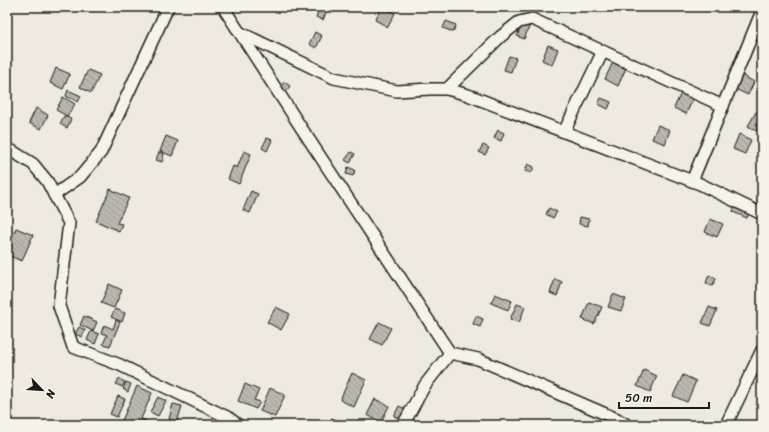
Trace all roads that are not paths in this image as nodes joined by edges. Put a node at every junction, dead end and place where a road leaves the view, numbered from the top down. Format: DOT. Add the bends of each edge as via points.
graph roads {
  1 [pos="168,7"];
  2 [pos="223,7"];
  3 [pos="762,11"];
  4 [pos="241,33"];
  5 [pos="603,51"];
  6 [pos="447,89"];
  7 [pos="723,106"];
  8 [pos="564,132"];
  9 [pos="7,148"];
  10 [pos="692,181"];
  11 [pos="54,195"];
  12 [pos="762,214"];
  13 [pos="762,350"];
  14 [pos="450,352"];
  15 [pos="238,425"];
  16 [pos="403,425"];
  17 [pos="627,425"];
  18 [pos="726,425"];
  1 -- 11 [label="street" via="101,152 80,178"];
  2 -- 4 [label="street"];
  3 -- 7 [label="street"];
  4 -- 6 [label="street" via="334,78 397,91"];
  4 -- 14 [label="street"];
  5 -- 6 [label="street" via="532,19 525,20 500,37"];
  5 -- 7 [label="street"];
  5 -- 8 [label="street"];
  6 -- 8 [label="street"];
  7 -- 10 [label="street"];
  8 -- 10 [label="street"];
  9 -- 11 [label="street" via="33,164 47,181"];
  10 -- 12 [label="street"];
  11 -- 15 [label="street" via="69,222 59,306 73,347 127,369 229,418"];
  13 -- 18 [label="street"];
  14 -- 16 [label="street" via="425,386"];
  14 -- 17 [label="street" via="478,359"];
}
